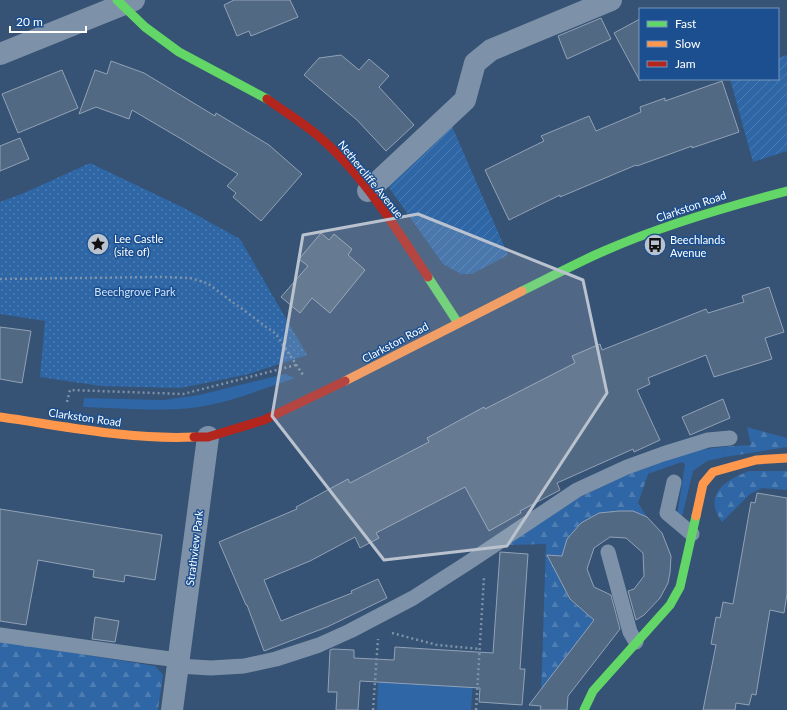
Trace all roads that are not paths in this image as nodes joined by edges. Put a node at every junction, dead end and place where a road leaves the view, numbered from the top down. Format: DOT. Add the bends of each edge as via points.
graph roads {
  1 [pos="611,0"];
  2 [pos="124,2"];
  3 [pos="0,54"];
  4 [pos="368,191"];
  5 [pos="787,191"];
  6 [pos="458,323"];
  7 [pos="0,417"];
  8 [pos="208,437"];
  9 [pos="730,438"];
  10 [pos="787,458"];
  11 [pos="674,482"];
  12 [pos="692,534"];
  13 [pos="608,552"];
  14 [pos="0,635"];
  15 [pos="636,642"];
  16 [pos="179,663"];
  17 [pos="172,710"];
  18 [pos="584,710"];
  1 -- 4 [label="street" via="491,50 475,63 465,100"];
  2 -- 3 [label="street"];
  2 -- 4 [label="main road, Nethercliffe Avenue" via="145,27 179,52 263,96 323,140"];
  4 -- 6 [label="main road, Nethercliffe Avenue" via="396,228"];
  5 -- 6 [label="main road, Clarkston Road" via="725,207 604,251"];
  6 -- 8 [label="main road, Clarkston Road" via="264,420"];
  7 -- 8 [label="main road, Clarkston Road" via="113,433 177,438"];
  8 -- 16 [label="street, Strathview Park"];
  9 -- 16 [label="lane" via="708,440 663,454 577,490 413,598 319,645 244,666 211,668"];
  10 -- 12 [label="main road" via="756,460 714,472 704,484"];
  11 -- 12 [label="lane" via="668,513"];
  12 -- 15 [label="main road" via="680,587 670,605"];
  13 -- 15 [label="lane" via="630,632"];
  14 -- 16 [label="lane"];
  15 -- 18 [label="main road" via="593,690"];
  16 -- 17 [label="street, Strathview Park"];
}
